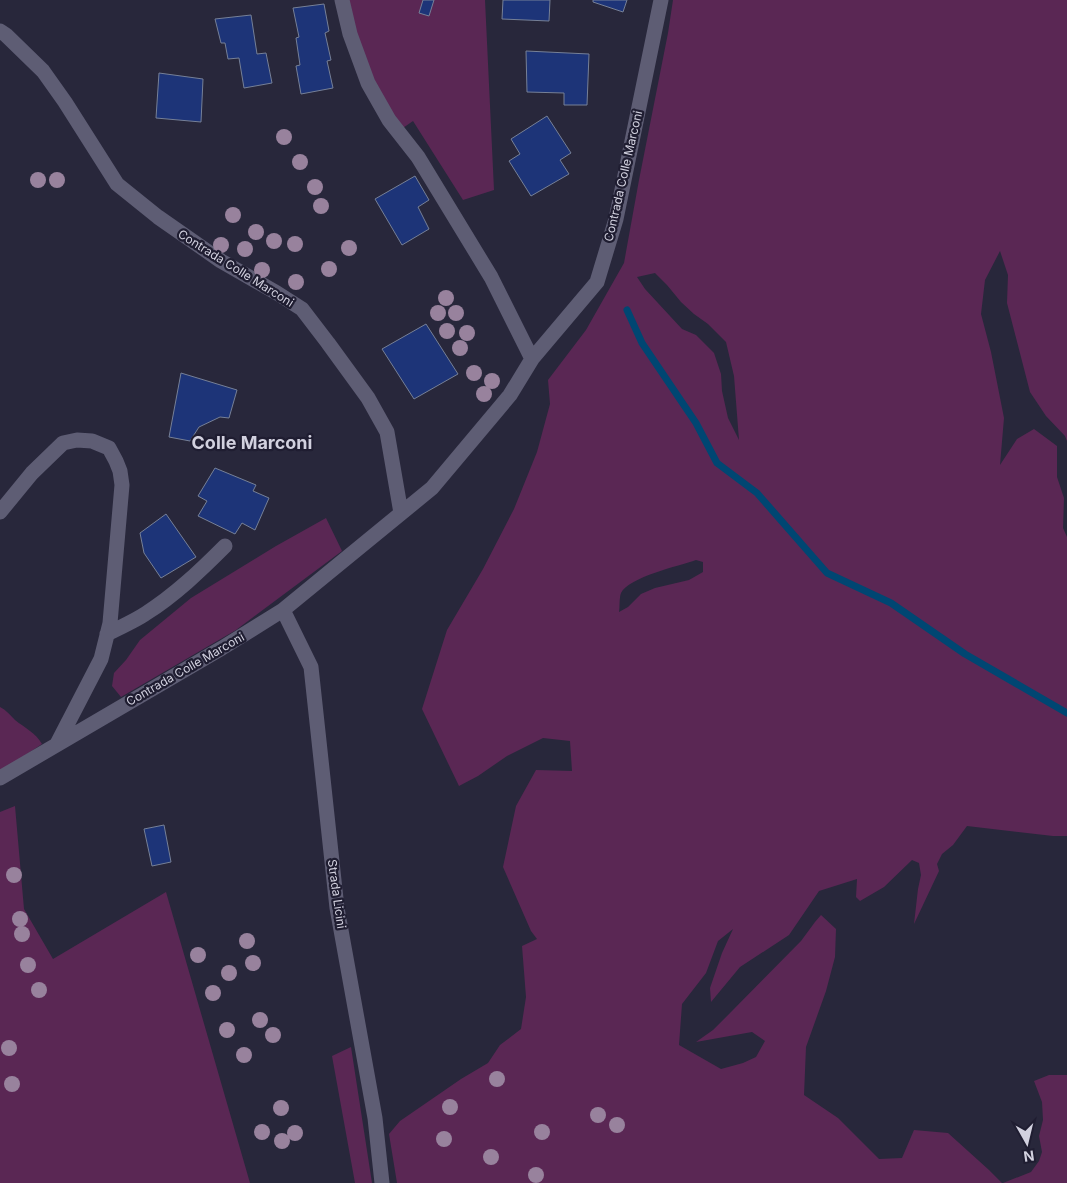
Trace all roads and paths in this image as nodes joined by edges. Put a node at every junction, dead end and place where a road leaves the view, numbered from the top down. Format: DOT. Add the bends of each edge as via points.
graph roads {
  1 [pos="342,0"];
  2 [pos="660,0"];
  3 [pos="0,31"];
  4 [pos="532,359"];
  5 [pos="0,512"];
  6 [pos="401,513"];
  7 [pos="225,546"];
  8 [pos="283,610"];
  9 [pos="107,634"];
  10 [pos="57,744"];
  11 [pos="0,778"];
  12 [pos="382,1183"];
  1 -- 4 [label="street" via="350,34 368,83 389,120 418,157 491,277"];
  2 -- 4 [label="street, Contrada Colle Marconi" via="616,219 597,282"];
  3 -- 6 [label="street, Contrada Colle Marconi" via="43,71 117,184 221,261 302,310 368,398 387,432"];
  4 -- 6 [label="street, Contrada Colle Marconi" via="510,395 432,488"];
  5 -- 9 [label="street" via="32,472 63,443 92,441 108,448 120,471 122,484"];
  6 -- 8 [label="street, Contrada Colle Marconi"];
  7 -- 9 [label="street" via="171,595 144,615"];
  8 -- 10 [label="street, Contrada Colle Marconi"];
  8 -- 12 [label="street, Strada Licini" via="311,667 337,908 375,1118"];
  9 -- 10 [label="street" via="101,659"];
  10 -- 11 [label="street, Contrada Colle Marconi"];
}
